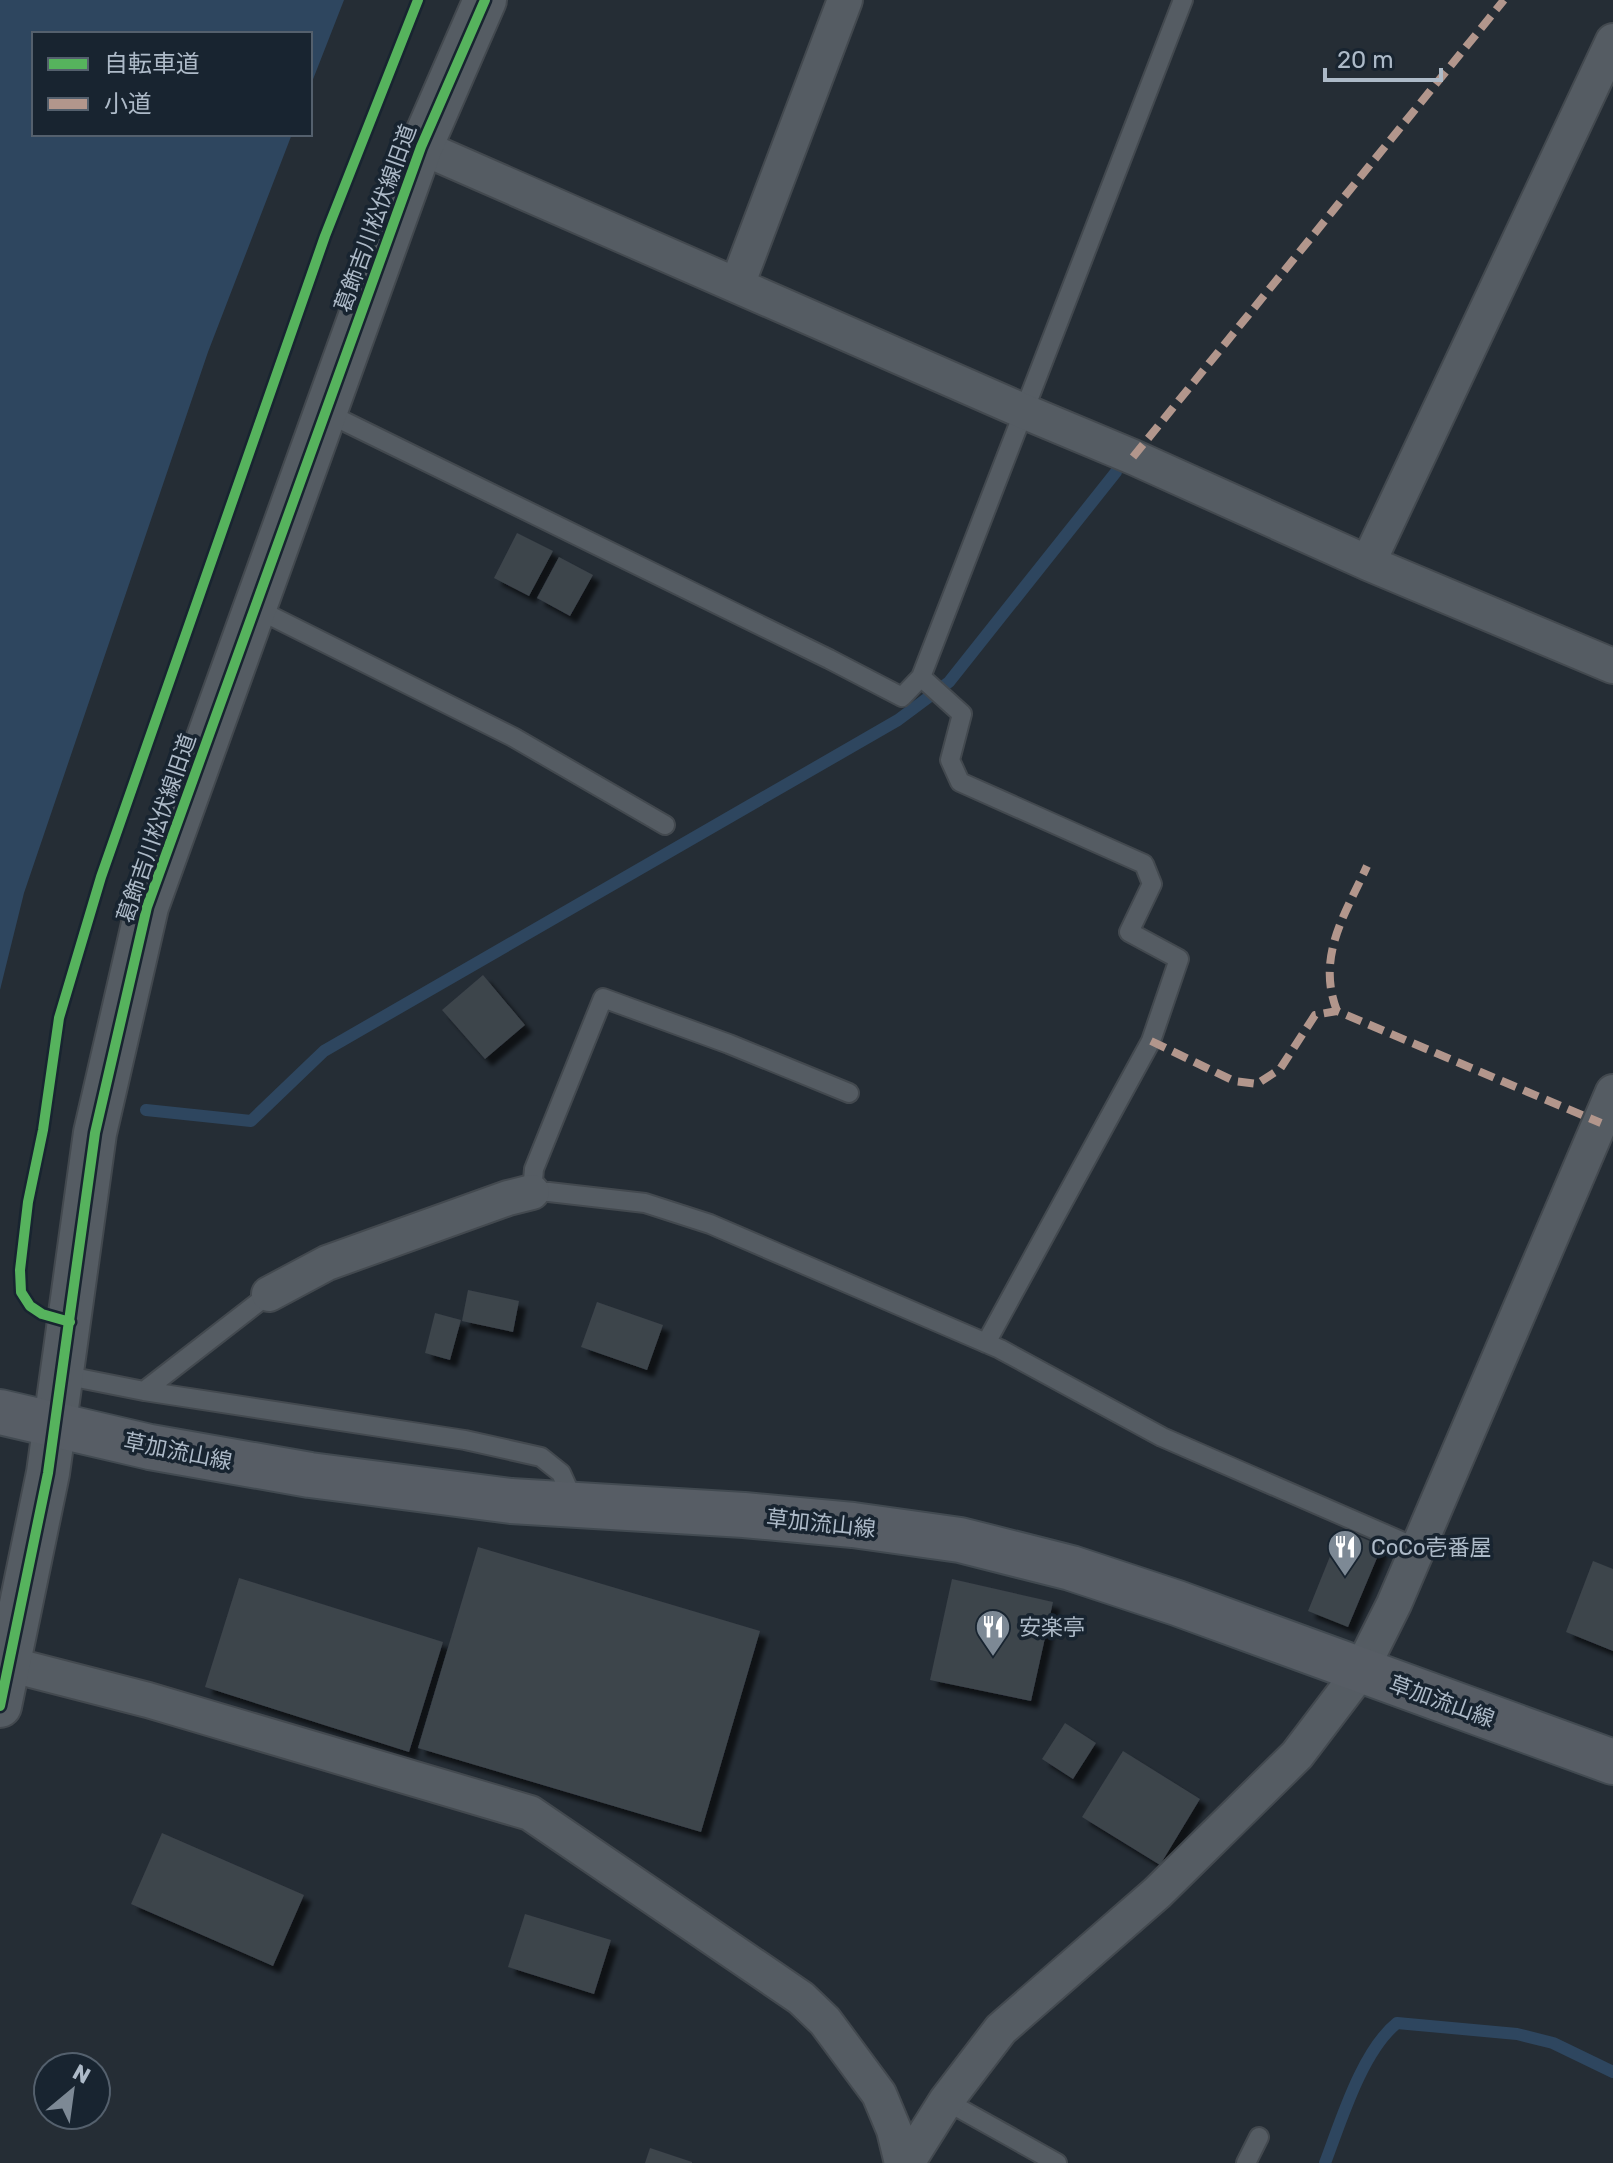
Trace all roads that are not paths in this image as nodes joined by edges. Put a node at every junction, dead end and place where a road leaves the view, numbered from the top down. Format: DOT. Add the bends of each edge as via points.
graph roads {
  1 [pos="485,0"];
  2 [pos="845,0"];
  3 [pos="1183,0"];
  4 [pos="1613,41"];
  5 [pos="421,147"];
  6 [pos="737,285"];
  7 [pos="1023,411"];
  8 [pos="325,412"];
  9 [pos="1368,563"];
  10 [pos="255,608"];
  11 [pos="1613,666"];
  12 [pos="921,677"];
  13 [pos="665,825"];
  14 [pos="1613,1092"];
  15 [pos="849,1093"];
  16 [pos="532,1192"];
  17 [pos="269,1294"];
  18 [pos="986,1343"];
  19 [pos="63,1375"];
  20 [pos="144,1391"];
  21 [pos="25,1418"];
  22 [pos="576,1506"];
  23 [pos="1417,1548"];
  24 [pos="8,1664"];
  25 [pos="1360,1672"];
  26 [pos="0,1706"];
  27 [pos="1613,1762"];
  28 [pos="946,2101"];
  29 [pos="1259,2137"];
  30 [pos="904,2163"];
  31 [pos="1057,2163"];
  32 [pos="1246,2163"];
  1 -- 5 [label="street, 葛飾吉川松伏線旧道"];
  2 -- 6 [label="street"];
  3 -- 7 [label="lane"];
  4 -- 9 [label="street"];
  5 -- 6 [label="street"];
  5 -- 8 [label="street, 葛飾吉川松伏線旧道"];
  6 -- 7 [label="street"];
  7 -- 9 [label="street"];
  7 -- 12 [label="lane"];
  8 -- 10 [label="street, 葛飾吉川松伏線旧道"];
  8 -- 12 [label="lane" via="902,697"];
  9 -- 11 [label="street"];
  10 -- 13 [label="lane" via="513,737"];
  10 -- 19 [label="street, 葛飾吉川松伏線旧道" via="147,907 95,1133"];
  12 -- 18 [label="lane" via="962,714 950,760 960,782 1144,864 1152,884 1129,932 1179,959 1151,1041"];
  14 -- 23 [label="street"];
  15 -- 16 [label="lane" via="603,998 534,1169"];
  16 -- 17 [label="street" via="327,1263"];
  16 -- 18 [label="lane" via="658,1207 739,1236"];
  17 -- 20 [label="lane"];
  18 -- 23 [label="lane" via="1162,1437"];
  19 -- 20 [label="lane"];
  19 -- 21 [label="street, 葛飾吉川松伏線旧道"];
  20 -- 22 [label="lane" via="465,1440 541,1457 561,1473"];
  21 -- 22 [label="main road, 草加流山線" via="310,1475"];
  21 -- 24 [label="street, 葛飾吉川松伏線旧道" via="39,1523"];
  22 -- 25 [label="main road, 草加流山線" via="744,1515 960,1540 1071,1568"];
  23 -- 25 [label="street"];
  24 -- 26 [label="street, 葛飾吉川松伏線旧道"];
  24 -- 30 [label="street" via="530,1813 801,1998 825,2021 879,2094"];
  25 -- 27 [label="main road, 草加流山線"];
  25 -- 28 [label="street" via="1297,1755 1157,1893 1001,2029"];
  28 -- 30 [label="street"];
  28 -- 31 [label="lane"];
  29 -- 32 [label="lane"];
}
